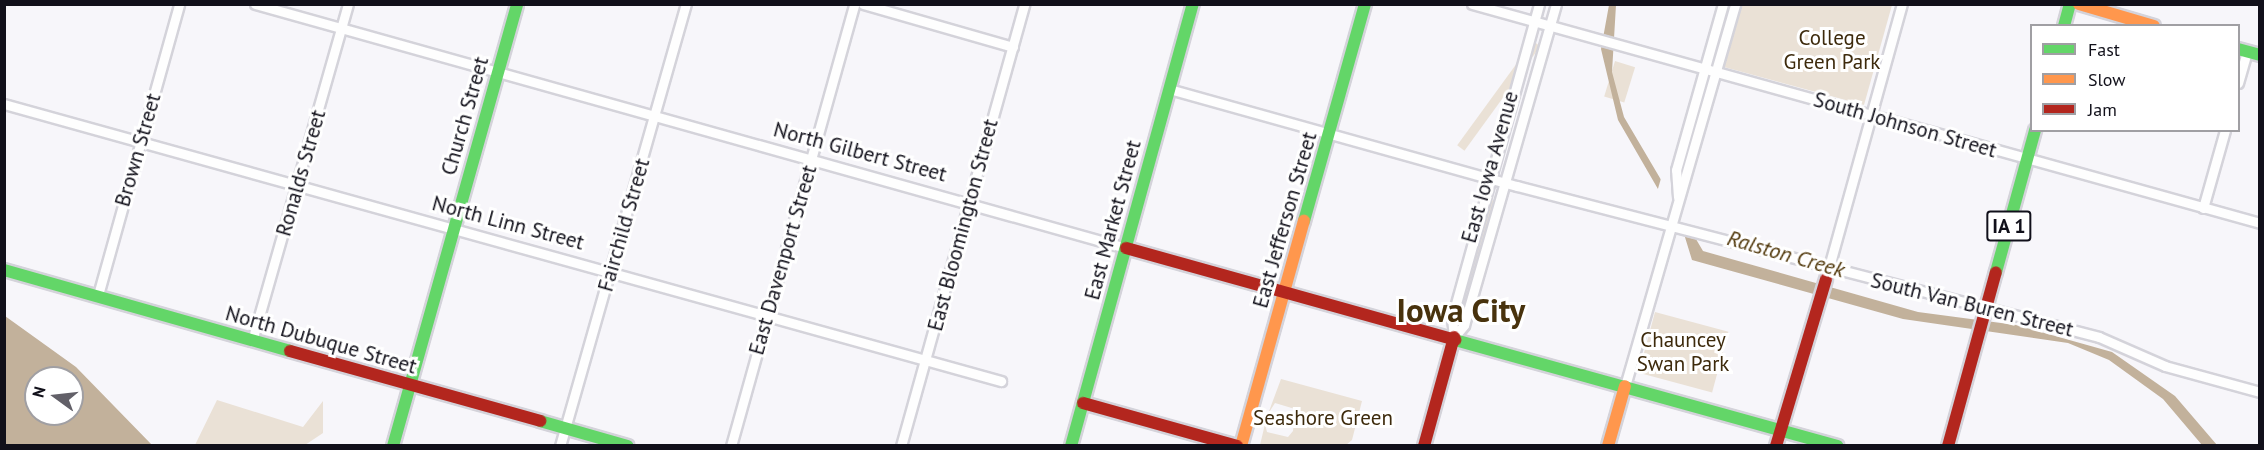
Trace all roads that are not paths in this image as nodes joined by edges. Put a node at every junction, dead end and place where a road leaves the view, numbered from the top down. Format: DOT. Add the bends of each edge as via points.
graph roads {
  1 [pos="179,4"];
  2 [pos="255,4"];
  3 [pos="348,4"];
  4 [pos="517,4"];
  5 [pos="686,4"];
  6 [pos="854,4"];
  7 [pos="863,4"];
  8 [pos="1024,4"];
  9 [pos="1193,4"];
  10 [pos="1365,4"];
  11 [pos="1472,4"];
  12 [pos="1539,4"];
  13 [pos="1556,4"];
  14 [pos="1723,4"];
  15 [pos="1735,4"];
  16 [pos="1902,4"];
  17 [pos="2070,4"];
  18 [pos="2079,4"];
  19 [pos="1534,22"];
  20 [pos="2065,24"];
  21 [pos="2147,24"];
  22 [pos="1550,26"];
  23 [pos="341,28"];
  24 [pos="1013,47"];
  25 [pos="2248,52"];
  26 [pos="1705,69"];
  27 [pos="498,72"];
  28 [pos="1716,72"];
  29 [pos="2240,77"];
  30 [pos="1169,89"];
  31 [pos="4,104"];
  32 [pos="1871,115"];
  33 [pos="655,116"];
  34 [pos="2034,132"];
  35 [pos="2224,132"];
  36 [pos="1329,135"];
  37 [pos="140,143"];
  38 [pos="811,159"];
  39 [pos="2027,159"];
  40 [pos="1488,178"];
  41 [pos="1506,183"];
  42 [pos="298,184"];
  43 [pos="1678,200"];
  44 [pos="968,202"];
  45 [pos="2204,208"];
  46 [pos="2259,224"];
  47 [pos="1675,227"];
  48 [pos="454,229"];
  49 [pos="1126,248"];
  50 [pos="4,270"];
  51 [pos="611,272"];
  52 [pos="1827,274"];
  53 [pos="1285,291"];
  54 [pos="98,295"];
  55 [pos="767,315"];
  56 [pos="1984,316"];
  57 [pos="1454,338"];
  58 [pos="252,341"];
  59 [pos="926,360"];
  60 [pos="1000,381"];
  61 [pos="410,385"];
  62 [pos="1625,386"];
  63 [pos="2259,392"];
  64 [pos="1083,403"];
  65 [pos="567,429"];
  66 [pos="1781,430"];
  67 [pos="393,446"];
  68 [pos="560,446"];
  69 [pos="628,446"];
  70 [pos="731,446"];
  71 [pos="901,446"];
  72 [pos="1071,446"];
  73 [pos="1239,446"];
  74 [pos="1424,446"];
  75 [pos="1608,446"];
  76 [pos="1776,446"];
  77 [pos="1838,446"];
  78 [pos="1948,446"];
  1 -- 37 [label="street, Brown Street"];
  2 -- 23 [label="street, North Gilbert Street"];
  3 -- 23 [label="street, Ronalds Street"];
  4 -- 27 [label="main road, Church Street"];
  5 -- 33 [label="street, Fairchild Street"];
  6 -- 38 [label="street, East Davenport Street"];
  7 -- 24 [label="street"];
  8 -- 24 [label="street, East Bloomington Street"];
  9 -- 30 [label="main road, East Market Street"];
  10 -- 36 [label="main road, East Jefferson Street"];
  11 -- 19 [label="street, South Johnson Street"];
  12 -- 19 [label="street, East Iowa Avenue"];
  13 -- 22 [label="street, East Iowa Avenue"];
  14 -- 26 [label="street"];
  15 -- 28 [label="street"];
  16 -- 32 [label="street"];
  17 -- 20 [label="main road"];
  18 -- 21 [label="main road"];
  19 -- 22 [label="street, South Johnson Street"];
  19 -- 40 [label="street, East Iowa Avenue"];
  22 -- 26 [label="street, South Johnson Street"];
  22 -- 41 [label="street, East Iowa Avenue"];
  23 -- 27 [label="street, North Gilbert Street"];
  23 -- 42 [label="street, Ronalds Street"];
  24 -- 44 [label="street, East Bloomington Street"];
  25 -- 29 [label="street"];
  26 -- 28 [label="street, South Johnson Street"];
  26 -- 43 [label="street" via="1676,170"];
  27 -- 33 [label="street, North Gilbert Street"];
  27 -- 48 [label="main road, Church Street"];
  28 -- 32 [label="street, South Johnson Street"];
  28 -- 43 [label="street"];
  30 -- 36 [label="street, South Van Buren Street"];
  30 -- 49 [label="main road, East Market Street"];
  31 -- 37 [label="street, North Linn Street"];
  32 -- 39 [label="street, South Johnson Street"];
  32 -- 52 [label="street"];
  33 -- 38 [label="street, North Gilbert Street"];
  33 -- 51 [label="street, Fairchild Street"];
  34 -- 39 [label="main road, IA 1"];
  35 -- 45 [label="street"];
  36 -- 40 [label="street, South Van Buren Street"];
  36 -- 53 [label="main road, East Jefferson Street"];
  37 -- 42 [label="street, North Linn Street"];
  37 -- 54 [label="street, Brown Street"];
  38 -- 44 [label="street, North Gilbert Street"];
  38 -- 55 [label="street, East Davenport Street"];
  39 -- 45 [label="street, South Johnson Street"];
  39 -- 56 [label="main road, IA 1"];
  40 -- 41 [label="street, South Van Buren Street"];
  40 -- 57 [label="street, East Iowa Avenue" via="1452,318"];
  41 -- 47 [label="street, South Van Buren Street"];
  41 -- 57 [label="street, East Iowa Avenue" via="1464,325"];
  42 -- 48 [label="street, North Linn Street"];
  42 -- 58 [label="street, Ronalds Street"];
  43 -- 47 [label="street" via="1673,216"];
  44 -- 49 [label="street, North Gilbert Street"];
  44 -- 59 [label="street, East Bloomington Street"];
  45 -- 46 [label="street, South Johnson Street"];
  47 -- 52 [label="street, South Van Buren Street"];
  47 -- 62 [label="street"];
  48 -- 51 [label="street, North Linn Street"];
  48 -- 61 [label="main road, Church Street"];
  49 -- 53 [label="main road, North Gilbert Street"];
  49 -- 64 [label="main road, East Market Street"];
  50 -- 54 [label="main road, North Dubuque Street" via="65,291"];
  51 -- 55 [label="street, North Linn Street"];
  51 -- 65 [label="street, Fairchild Street"];
  52 -- 56 [label="street, South Van Buren Street"];
  52 -- 66 [label="main road"];
  53 -- 57 [label="main road, North Gilbert Street"];
  53 -- 73 [label="main road, East Jefferson Street"];
  54 -- 58 [label="main road, North Dubuque Street"];
  55 -- 59 [label="street, North Linn Street"];
  55 -- 70 [label="street, East Davenport Street"];
  56 -- 63 [label="street, South Van Buren Street" via="2098,337 2165,366"];
  56 -- 78 [label="main road, IA 1"];
  57 -- 62 [label="main road, North Gilbert Street"];
  57 -- 74 [label="main road, East Iowa Avenue"];
  58 -- 61 [label="main road, North Dubuque Street"];
  59 -- 60 [label="street, North Linn Street"];
  59 -- 71 [label="street, East Bloomington Street"];
  61 -- 65 [label="main road, North Dubuque Street"];
  61 -- 67 [label="main road, Church Street"];
  62 -- 66 [label="main road, North Gilbert Street"];
  62 -- 75 [label="main road"];
  64 -- 72 [label="main road, East Market Street"];
  64 -- 73 [label="main road"];
  65 -- 68 [label="street, Fairchild Street"];
  65 -- 69 [label="main road, North Dubuque Street"];
  66 -- 76 [label="main road"];
  66 -- 77 [label="main road, North Gilbert Street"];
}
